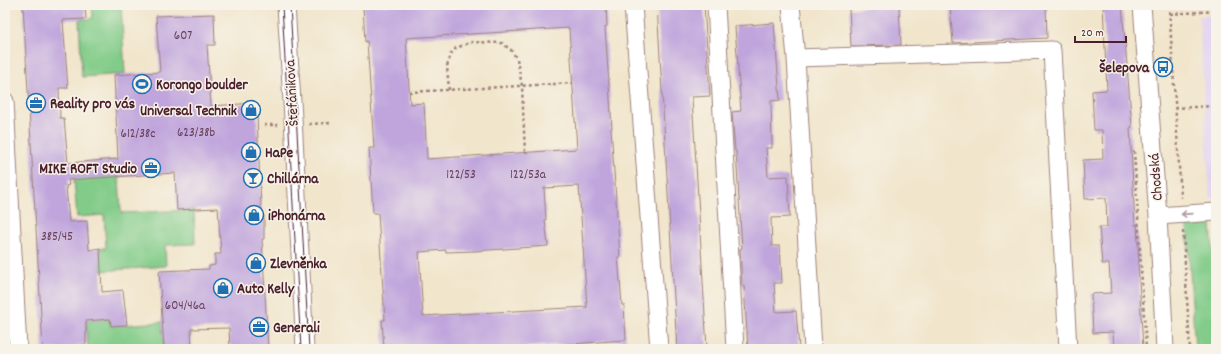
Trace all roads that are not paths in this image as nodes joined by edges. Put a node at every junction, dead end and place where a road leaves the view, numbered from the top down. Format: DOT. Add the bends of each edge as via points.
graph roads {
  1 [pos="286,5"];
  2 [pos="633,5"];
  3 [pos="716,5"];
  4 [pos="794,5"];
  5 [pos="1142,5"];
  6 [pos="796,58"];
  7 [pos="5,101"];
  8 [pos="1216,212"];
  9 [pos="1158,216"];
  10 [pos="18,349"];
  11 [pos="305,349"];
  12 [pos="659,349"];
  13 [pos="735,349"];
  14 [pos="813,349"];
  15 [pos="1068,349"];
  16 [pos="1164,349"];
  1 -- 11 [label="street, Štefánikova"];
  2 -- 12 [label="street"];
  3 -- 13 [label="street"];
  4 -- 6 [label="street"];
  5 -- 9 [label="street, Chodská"];
  6 -- 14 [label="street"];
  6 -- 15 [label="street" via="1052,50"];
  7 -- 10 [label="street"];
  8 -- 9 [label="street, one-way"];
  9 -- 16 [label="street, Chodská"];
}
